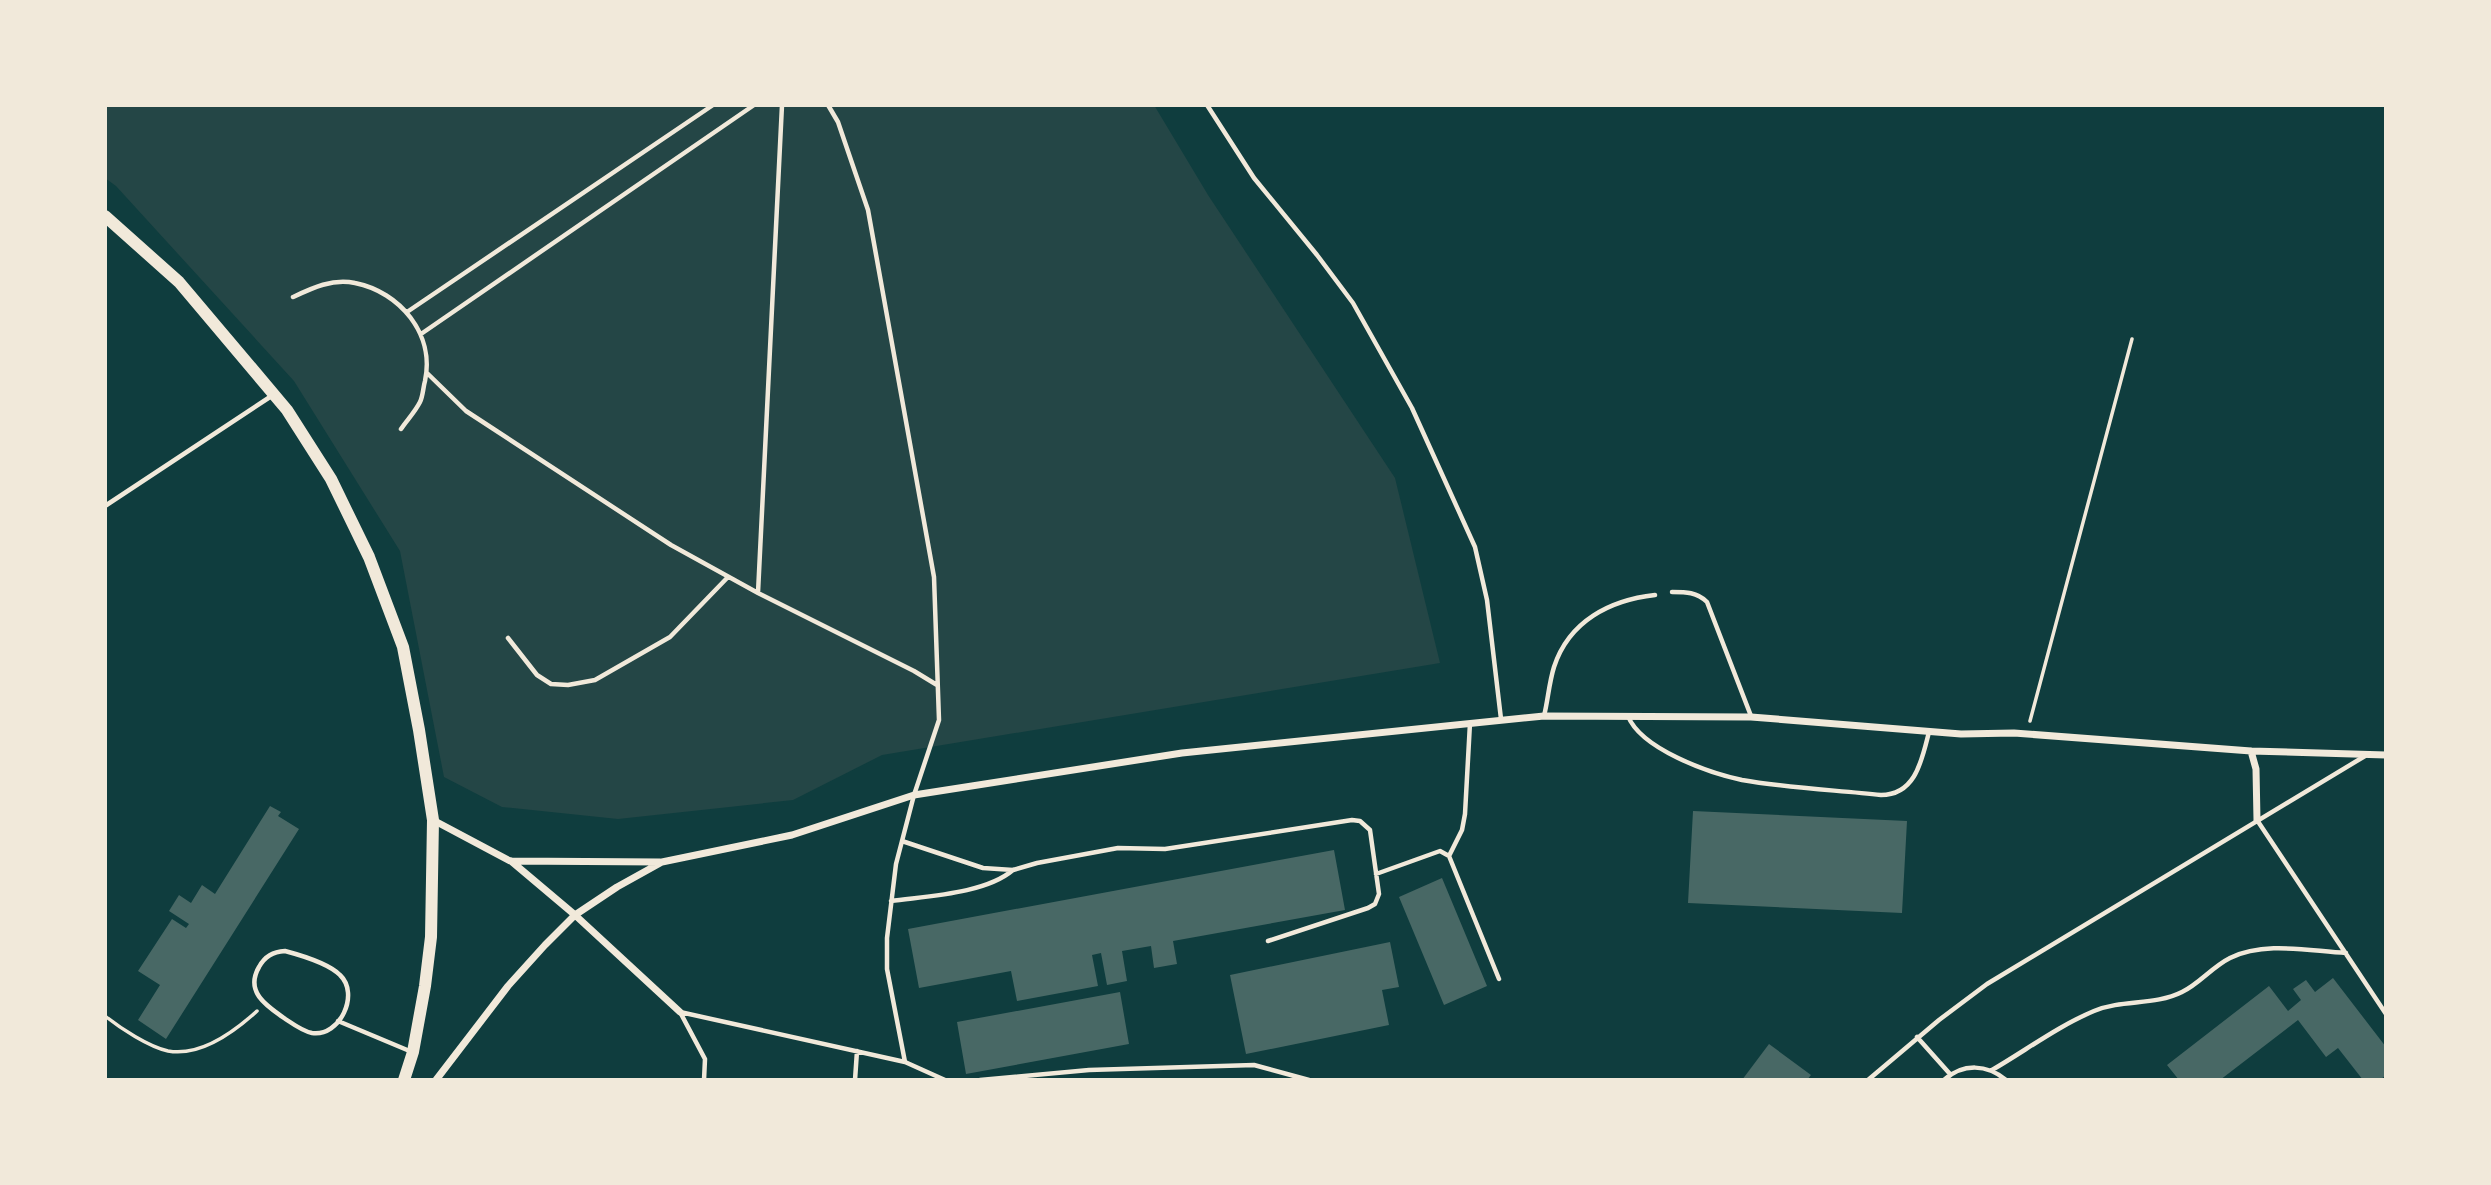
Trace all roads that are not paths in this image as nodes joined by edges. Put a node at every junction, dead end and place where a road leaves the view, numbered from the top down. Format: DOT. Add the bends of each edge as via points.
graph roads {
  1 [pos="713,105"];
  2 [pos="754,105"];
  3 [pos="782,105"];
  4 [pos="828,105"];
  5 [pos="1207,105"];
  6 [pos="105,216"];
  7 [pos="293,297"];
  8 [pos="407,312"];
  9 [pos="421,334"];
  10 [pos="426,373"];
  11 [pos="274,394"];
  12 [pos="401,429"];
  13 [pos="105,506"];
  14 [pos="728,577"];
  15 [pos="1672,592"];
  16 [pos="758,593"];
  17 [pos="1655,595"];
  18 [pos="508,638"];
  19 [pos="937,685"];
  20 [pos="1544,716"];
  21 [pos="1628,716"];
  22 [pos="1751,717"];
  23 [pos="1501,719"];
  24 [pos="1471,723"];
  25 [pos="1929,732"];
  26 [pos="2251,751"];
  27 [pos="2369,754"];
  28 [pos="2386,755"];
  29 [pos="914,795"];
  30 [pos="433,820"];
  31 [pos="2257,820"];
  32 [pos="902,841"];
  33 [pos="1449,856"];
  34 [pos="510,861"];
  35 [pos="662,862"];
  36 [pos="1013,870"];
  37 [pos="1376,874"];
  38 [pos="891,901"];
  39 [pos="575,915"];
  40 [pos="1268,941"];
  41 [pos="2346,953"];
  42 [pos="1499,979"];
  43 [pos="680,1012"];
  44 [pos="2386,1014"];
  45 [pos="338,1021"];
  46 [pos="1917,1037"];
  47 [pos="857,1051"];
  48 [pos="412,1052"];
  49 [pos="905,1062"];
  50 [pos="1992,1070"];
  51 [pos="1950,1074"];
  52 [pos="404,1080"];
  53 [pos="436,1080"];
  54 [pos="704,1080"];
  55 [pos="855,1080"];
  56 [pos="945,1080"];
  57 [pos="979,1080"];
  58 [pos="1309,1080"];
  59 [pos="1868,1080"];
  60 [pos="1944,1080"];
  61 [pos="2006,1080"];
  1 -- 8 [label="lane"];
  2 -- 9 [label="lane"];
  3 -- 16 [label="lane"];
  4 -- 19 [label="lane" via="868,210 934,577"];
  5 -- 23 [label="lane" via="1254,178 1353,303 1412,408 1475,547 1487,600"];
  6 -- 11 [label="main road" via="179,282"];
  7 -- 8 [label="lane" via="322,284 353,282 383,292"];
  8 -- 9 [label="lane"];
  9 -- 10 [label="lane"];
  10 -- 12 [label="lane" via="421,401"];
  10 -- 14 [label="lane" via="466,411"];
  11 -- 13 [label="lane"];
  11 -- 30 [label="main road" via="331,479 369,557 403,647"];
  14 -- 16 [label="lane"];
  14 -- 18 [label="lane" via="670,637 595,680 551,684 537,676"];
  15 -- 22 [label="lane" via="1701,596 1707,602"];
  16 -- 19 [label="lane"];
  17 -- 20 [label="lane" via="1604,608 1580,626 1555,666"];
  19 -- 29 [label="lane" via="939,720"];
  20 -- 21 [label="street"];
  20 -- 23 [label="street"];
  21 -- 22 [label="street"];
  21 -- 25 [label="lane" via="1638,733 1652,743 1709,770 1741,779 1881,795 1902,790 1916,775"];
  22 -- 25 [label="street"];
  23 -- 24 [label="street"];
  24 -- 29 [label="street" via="1182,753"];
  24 -- 33 [label="lane" via="1465,814"];
  25 -- 26 [label="street" via="2026,733"];
  26 -- 27 [label="street"];
  26 -- 31 [label="street"];
  27 -- 28 [label="street"];
  27 -- 31 [label="lane"];
  29 -- 32 [label="lane"];
  29 -- 35 [label="street" via="792,835"];
  30 -- 34 [label="street"];
  30 -- 48 [label="main road" via="431,937"];
  31 -- 41 [label="lane"];
  31 -- 46 [label="lane" via="1987,984"];
  32 -- 36 [label="lane" via="984,868"];
  32 -- 38 [label="lane"];
  33 -- 37 [label="lane" via="1440,851"];
  33 -- 42 [label="lane"];
  34 -- 35 [label="street"];
  34 -- 39 [label="street"];
  35 -- 39 [label="street"];
  36 -- 37 [label="lane" via="1118,848 1165,849 1352,820 1370,830"];
  36 -- 38 [label="lane" via="1003,879 958,892"];
  37 -- 40 [label="lane" via="1378,899 1368,908"];
  38 -- 49 [label="lane" via="887,969"];
  39 -- 43 [label="street"];
  39 -- 53 [label="street" via="508,986"];
  41 -- 44 [label="lane"];
  41 -- 50 [label="lane" via="2288,947 2232,957 2183,992 2152,1002 2121,1002 2093,1012"];
  43 -- 47 [label="lane"];
  43 -- 54 [label="lane" via="705,1059"];
  45 -- 45 [label="lane" via="348,995 340,975 285,951 272,952 262,962 254,983 264,1005 310,1032 331,1030"];
  45 -- 48 [label="lane"];
  46 -- 51 [label="lane"];
  46 -- 59 [label="lane"];
  47 -- 49 [label="lane"];
  47 -- 55 [label="lane"];
  48 -- 52 [label="main road"];
  49 -- 56 [label="lane"];
  50 -- 51 [label="lane" via="1978,1067"];
  50 -- 61 [label="lane"];
  51 -- 60 [label="lane"];
  57 -- 58 [label="lane" via="1089,1070 1254,1065"];
}
